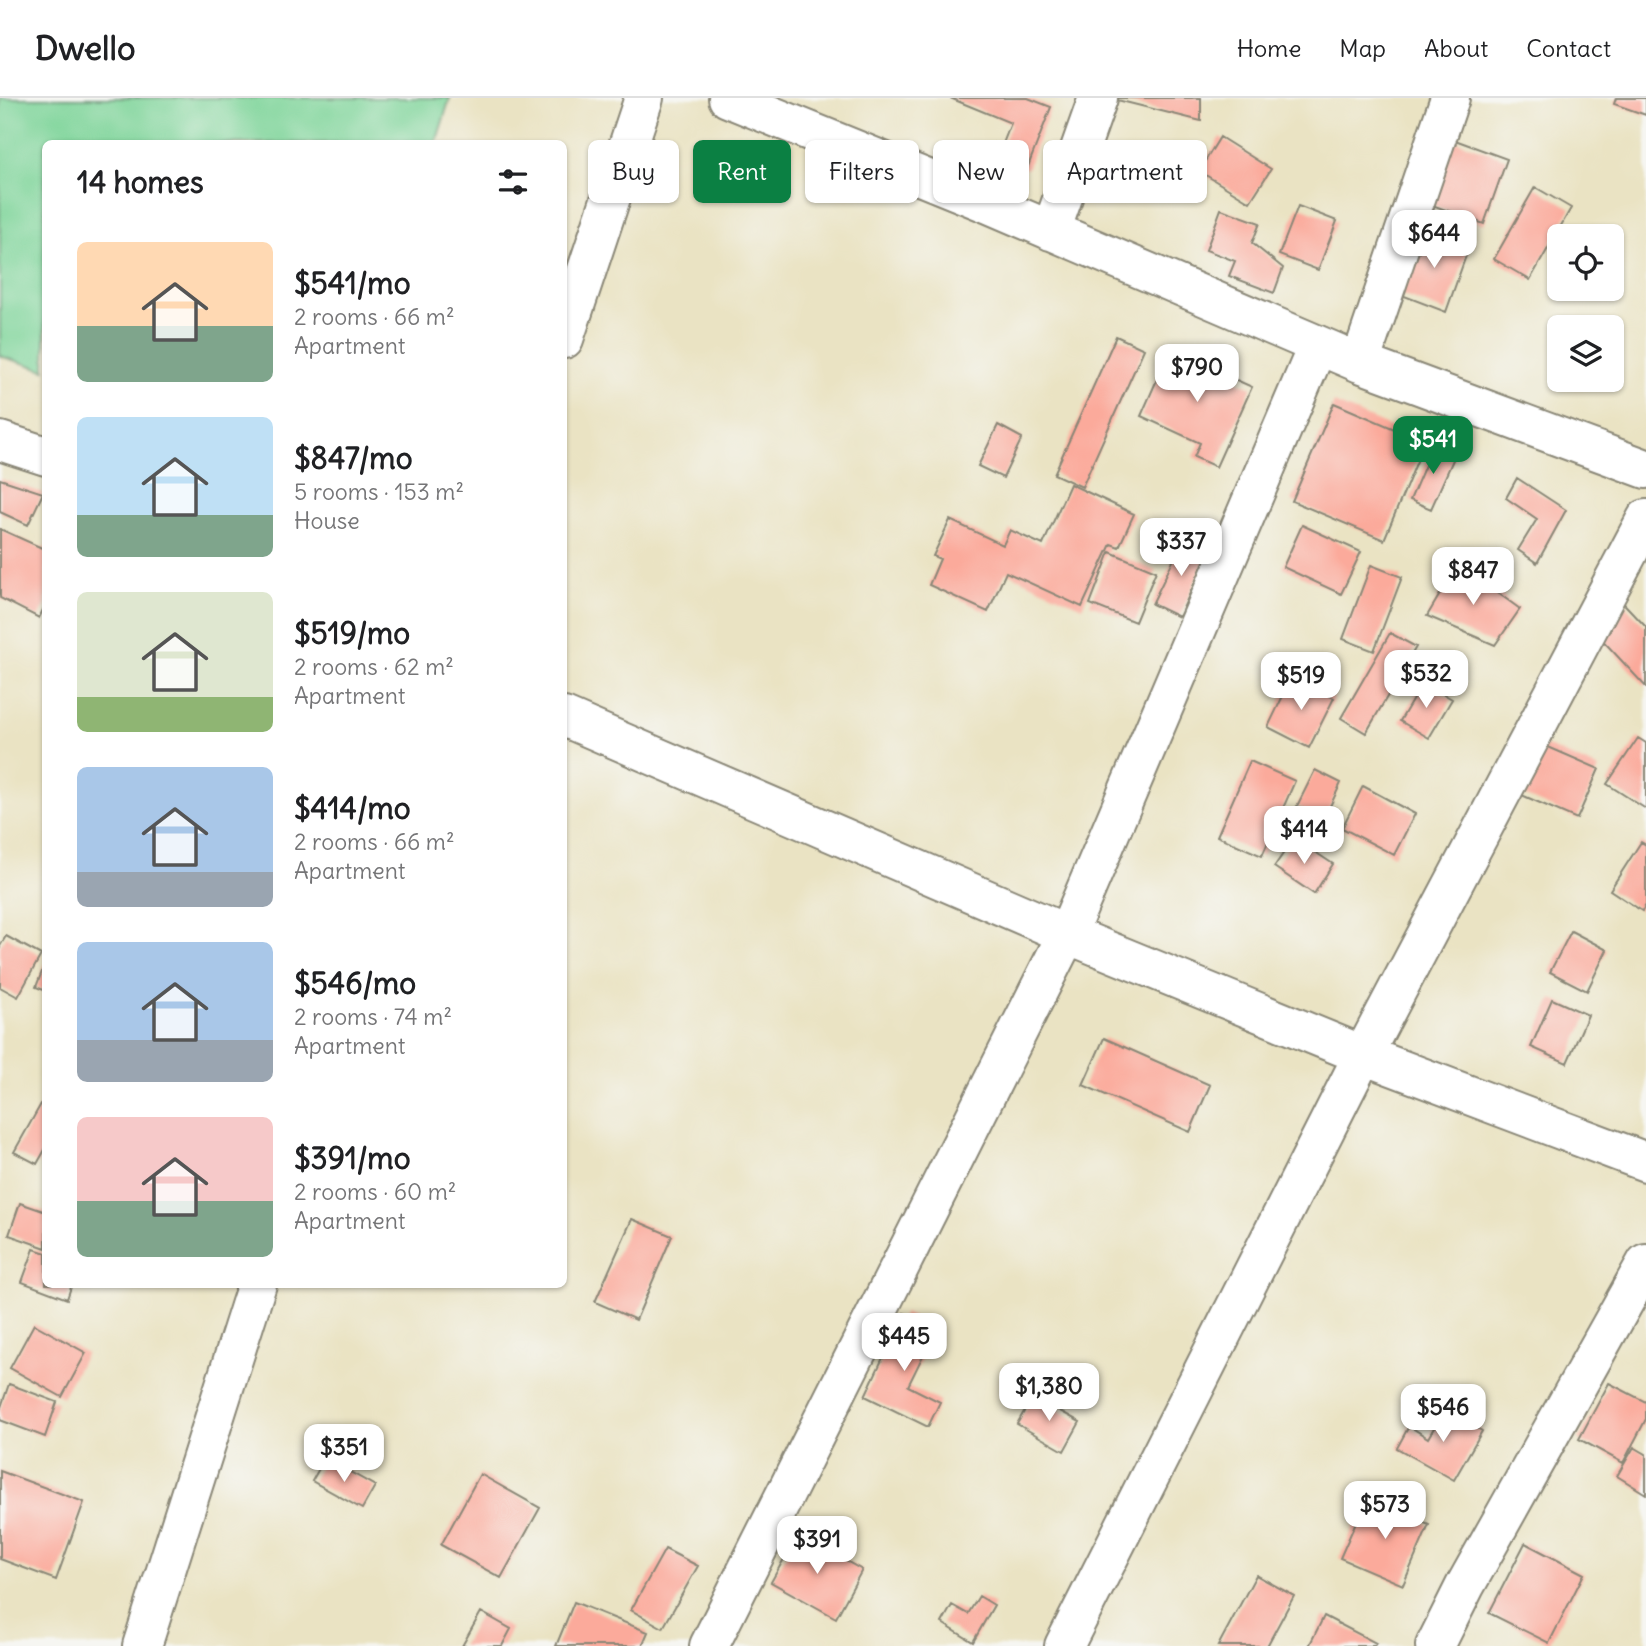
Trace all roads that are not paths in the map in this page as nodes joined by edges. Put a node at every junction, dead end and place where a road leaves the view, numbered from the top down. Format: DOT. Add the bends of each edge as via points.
graph roads {
  1 [pos="644,98"];
  2 [pos="728,98"];
  3 [pos="1098,98"];
  4 [pos="1450,98"];
  5 [pos="1051,231"];
  6 [pos="567,330"];
  7 [pos="1318,345"];
  8 [pos="1360,363"];
  9 [pos="0,441"];
  10 [pos="42,455"];
  11 [pos="1646,469"];
  12 [pos="1646,519"];
  13 [pos="567,717"];
  14 [pos="1067,934"];
  15 [pos="1363,1055"];
  16 [pos="1646,1162"];
  17 [pos="1646,1263"];
  18 [pos="256,1288"];
  19 [pos="142,1646"];
  20 [pos="709,1646"];
  21 [pos="1064,1646"];
  22 [pos="1434,1646"];
  1 -- 6 [label="street"];
  2 -- 5 [label="street"];
  3 -- 5 [label="street"];
  4 -- 8 [label="street"];
  5 -- 7 [label="street"];
  7 -- 8 [label="street"];
  7 -- 14 [label="street"];
  8 -- 11 [label="street"];
  9 -- 10 [label="street"];
  12 -- 15 [label="street"];
  13 -- 14 [label="street"];
  14 -- 15 [label="street"];
  14 -- 20 [label="street"];
  15 -- 16 [label="street"];
  15 -- 21 [label="street"];
  17 -- 22 [label="street"];
  18 -- 19 [label="street"];
}
